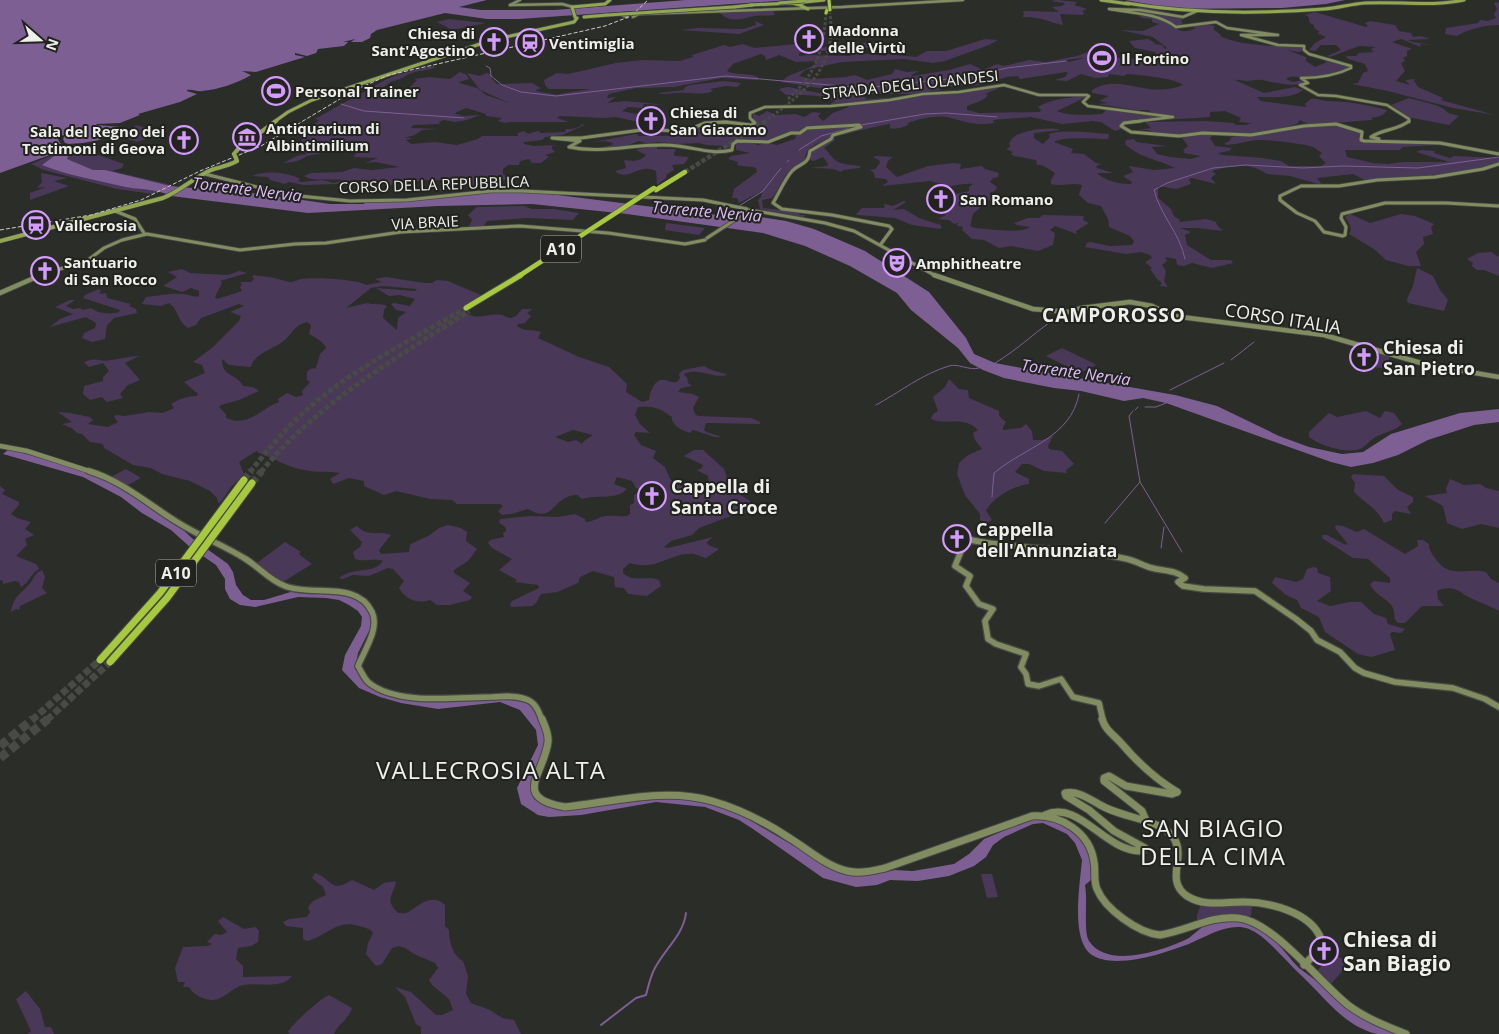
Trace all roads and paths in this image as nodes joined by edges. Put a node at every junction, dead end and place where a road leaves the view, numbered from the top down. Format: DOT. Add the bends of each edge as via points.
graph roads {
  1 [pos="520,0"];
  2 [pos="610,0"];
  3 [pos="827,0"];
  4 [pos="963,0"];
  5 [pos="1104,0"];
  6 [pos="1464,0"];
  7 [pos="792,2"];
  8 [pos="1124,2"];
  9 [pos="750,6"];
  10 [pos="800,6"];
  11 [pos="575,7"];
  12 [pos="808,9"];
  13 [pos="794,10"];
  14 [pos="1166,10"];
  15 [pos="828,11"];
  16 [pos="1197,11"];
  17 [pos="584,16"];
  18 [pos="601,16"];
  19 [pos="627,17"];
  20 [pos="633,17"];
  21 [pos="574,18"];
  22 [pos="524,32"];
  23 [pos="1404,143"];
  24 [pos="1499,154"];
  25 [pos="1499,164"];
  26 [pos="679,171"];
  27 [pos="685,172"];
  28 [pos="206,174"];
  29 [pos="655,189"];
  30 [pos="1499,206"];
  31 [pos="115,211"];
  32 [pos="746,211"];
  33 [pos="144,234"];
  34 [pos="0,240"];
  35 [pos="881,244"];
  36 [pos="0,293"];
  37 [pos="468,310"];
  38 [pos="1499,377"];
  39 [pos="0,446"];
  40 [pos="244,480"];
  41 [pos="252,483"];
  42 [pos="100,660"];
  43 [pos="110,662"];
  44 [pos="1499,707"];
  45 [pos="1045,815"];
  46 [pos="1147,823"];
  47 [pos="1304,965"];
  48 [pos="1406,1034"];
  1 -- 11 [label="main road" via="510,5 562,4"];
  2 -- 11 [label="main road" via="605,4"];
  3 -- 9 [label="main road, bridge"];
  3 -- 10 [label="main road"];
  3 -- 15 [label="highway, bridge"];
  4 -- 12 [label="main road"];
  5 -- 8 [label="main road"];
  5 -- 14 [label="main road"];
  6 -- 16 [label="main road" via="1446,4 1361,4 1253,12"];
  7 -- 9 [label="main road"];
  8 -- 14 [label="main road"];
  9 -- 10 [label="main road" via="792,3"];
  9 -- 18 [label="main road, bridge"];
  10 -- 12 [label="main road"];
  10 -- 13 [label="main road"];
  11 -- 17 [label="main road"];
  11 -- 21 [label="main road"];
  13 -- 20 [label="main road" via="639,14"];
  14 -- 16 [label="main road"];
  16 -- 23 [label="main road" via="1183,17 1109,9 1156,17 1179,27 1216,22 1227,28 1278,35 1241,35 1278,45 1304,46 1309,54 1350,65 1351,68 1339,74 1301,78 1308,82 1300,85 1318,95 1392,107 1409,122 1395,129 1381,129 1371,136"];
  17 -- 18 [label="main road"];
  17 -- 18 [label="main road"];
  17 -- 19 [label="main road"];
  17 -- 21 [label="main road"];
  21 -- 22 [label="main road" via="536,26"];
  21 -- 22 [label="main road" via="575,22"];
  22 -- 28 [label="main road" via="452,52 308,102 234,151 236,161 232,164"];
  23 -- 24 [label="main road, STRADA DEGLI OLANDESI" via="1444,144"];
  23 -- 35 [label="main road, STRADA DEGLI OLANDESI" via="1363,141 1360,137 1362,132 1336,124 1251,135 1179,136 1131,132 1121,126 1124,123 1173,118 1088,106 1083,102 1087,95 1032,94 1005,85 832,106 760,108 750,113 755,123 751,125 705,123 683,132 649,129 581,138 552,138 580,141 569,147 595,152 661,144 719,153 732,150 737,141 768,142 807,128 859,125 861,127 833,135 810,151 805,165 793,170 773,203 782,209 890,226 891,233"];
  25 -- 30 [label="main road" via="1435,177 1301,186 1280,196 1280,200 1315,221 1324,232 1343,236 1346,227 1341,218 1344,212 1385,203"];
  26 -- 29 [label="highway, A10"];
  27 -- 29 [label="highway, A10"];
  28 -- 31 [label="main road" via="168,196"];
  28 -- 32 [label="main road, CORSO DELLA REPUBBLICA" via="288,195 350,201 522,191 703,200"];
  29 -- 37 [label="highway, A10, bridge"];
  31 -- 33 [label="main road" via="135,219"];
  31 -- 34 [label="main road"];
  32 -- 33 [label="main road, VIA BRAIE" via="706,239 685,244 608,233 520,226 401,232 326,244 240,250"];
  32 -- 35 [label="main road" via="843,228"];
  33 -- 36 [label="main road" via="104,248 88,260 53,270"];
  35 -- 38 [label="main road, CORSO ITALIA" via="941,278 1029,308 1063,312 1135,303 1152,306 1174,316 1324,336 1428,365"];
  39 -- 45 [label="main road" via="26,451 117,482 178,523 245,558 284,586 342,592 364,601 372,612 374,624 358,666 369,682 382,690 436,700 497,696 530,700 538,708 549,738 534,788 537,797 548,804 588,806 667,794 707,800 749,816 829,864 859,872 891,867 1032,816"];
  40 -- 42 [label="highway, A10, bridge" via="160,593"];
  41 -- 43 [label="highway, A10, bridge" via="167,599"];
  44 -- 46 [label="main road" via="1454,688 1395,682 1364,673 1340,652 1317,640 1296,618 1250,590 1183,586 1178,580 1185,578 1179,573 1128,559 966,540 955,566 970,576 966,584 974,599 993,609 985,621 988,639 1026,654 1021,667 1028,684 1039,686 1061,679 1073,697 1099,703 1107,731 1154,778 1177,792 1172,794 1126,786 1109,776 1104,778 1142,811"];
  45 -- 46 [label="main road" via="1059,810 1078,818 1115,845 1139,851 1145,850 1144,846 1114,831 1065,793 1074,793"];
  45 -- 47 [label="main road" via="1063,821 1080,833 1094,860 1097,891 1131,924 1147,933 1160,935 1226,918 1248,920 1275,938"];
  46 -- 47 [label="main road" via="1166,830 1174,839 1176,877 1182,893 1204,903 1243,902 1284,911 1302,917 1318,931 1321,939 1315,946 1315,954"];
  47 -- 48 [label="main road" via="1355,1011"];
}
